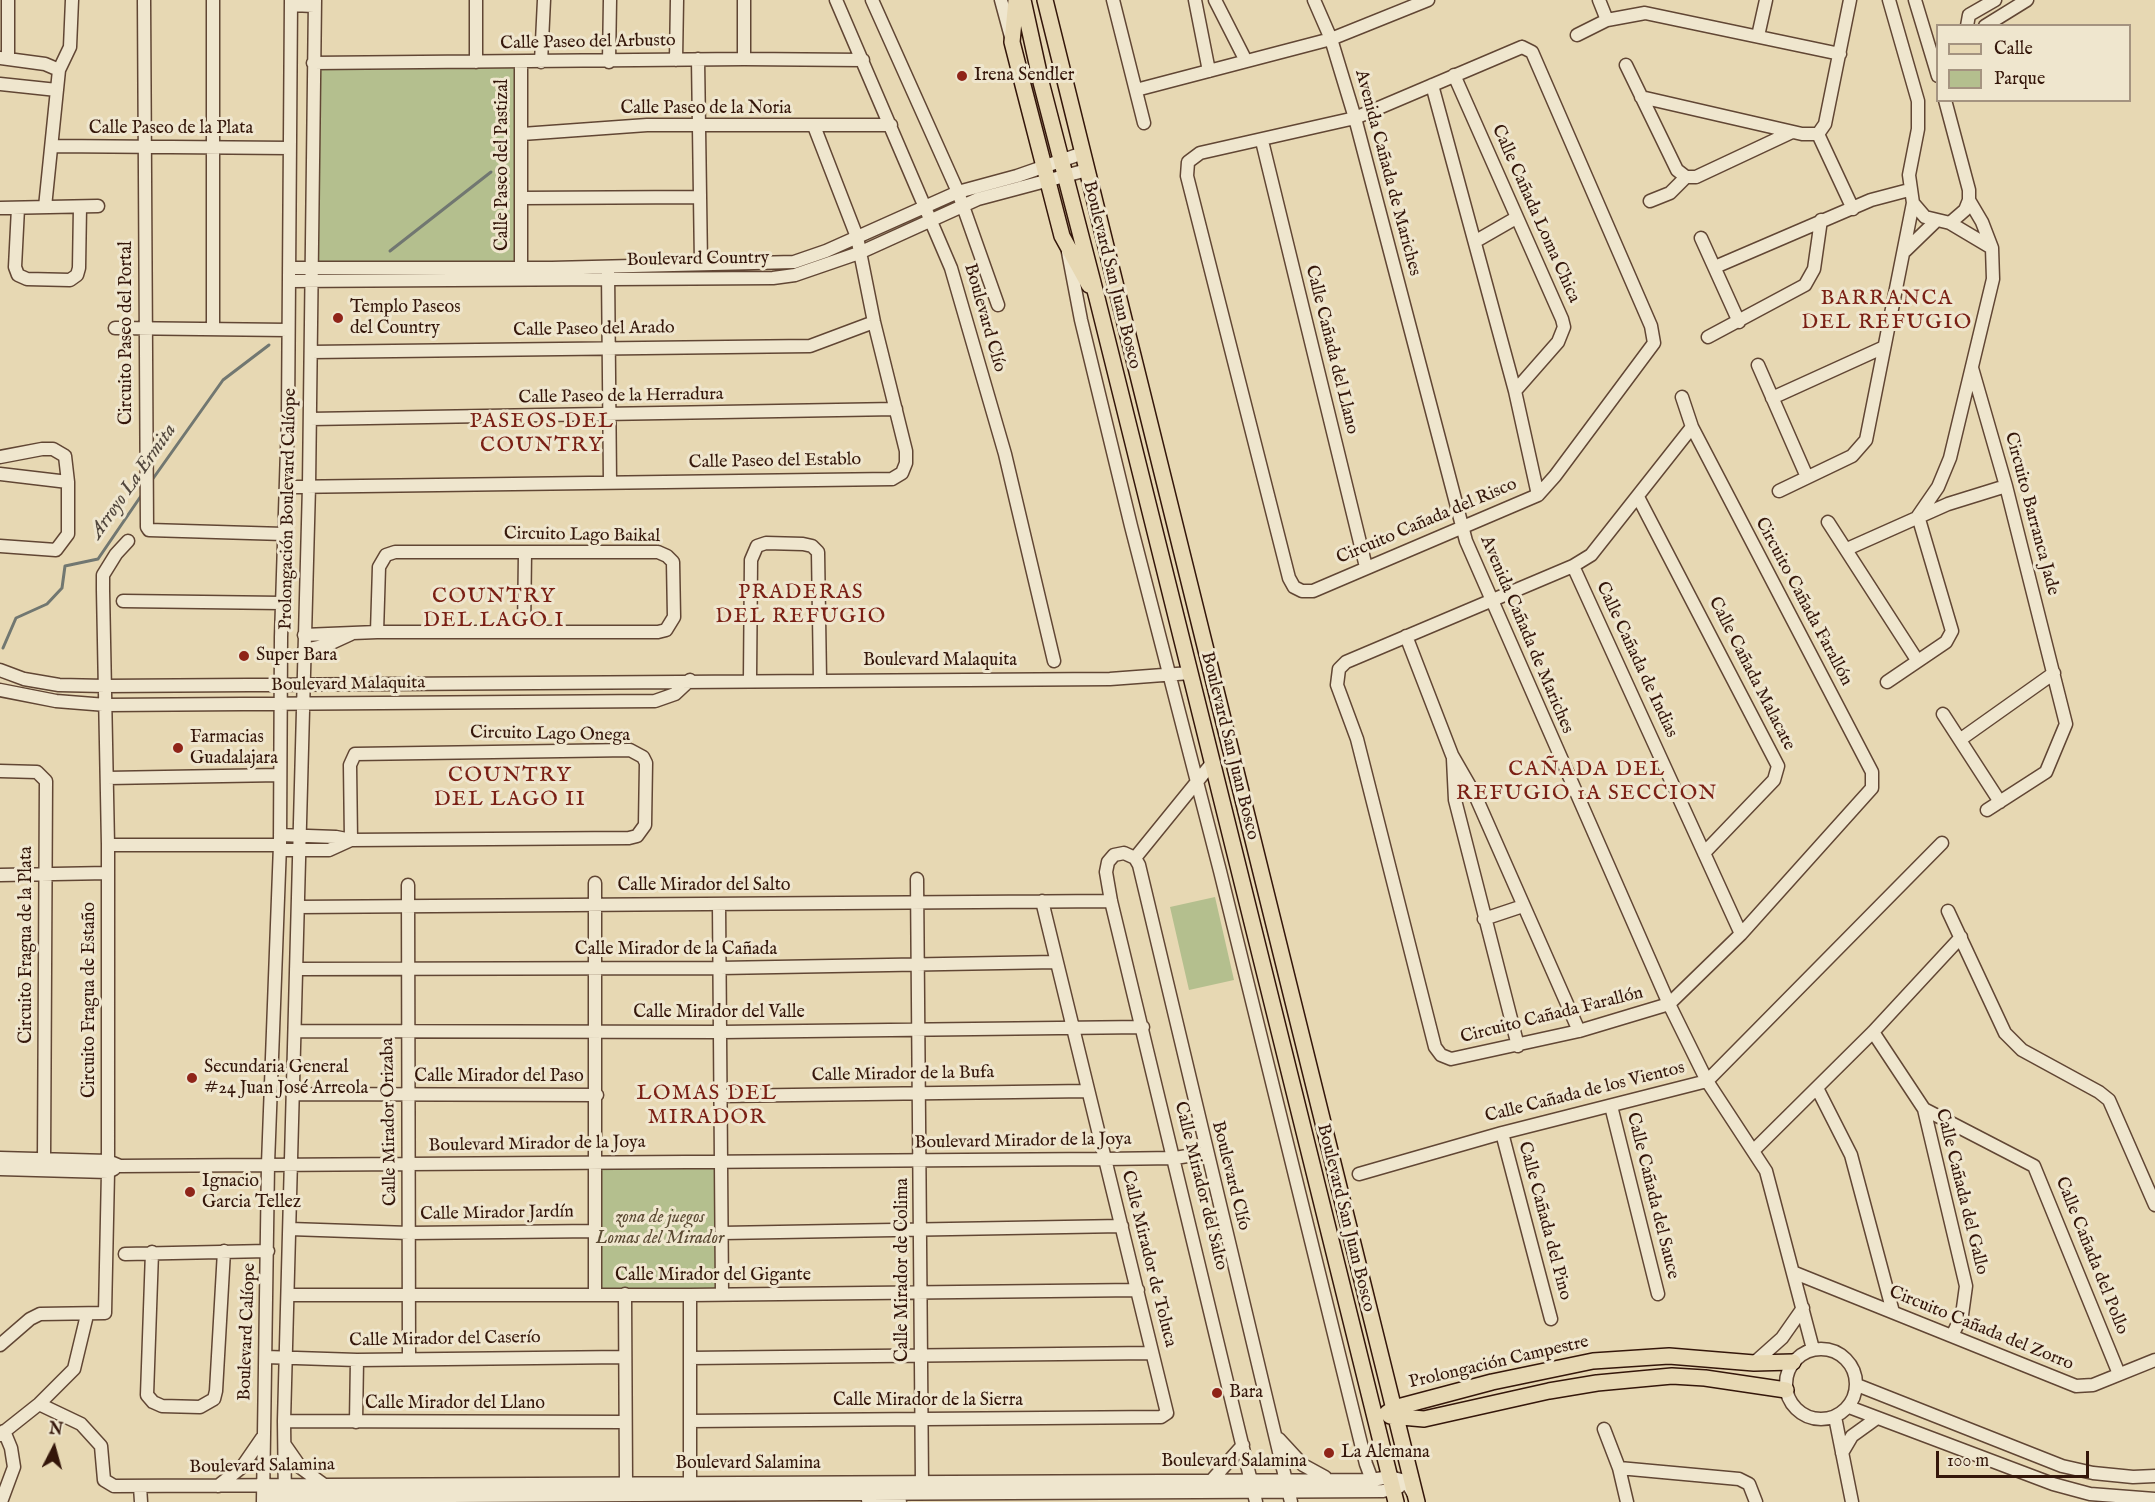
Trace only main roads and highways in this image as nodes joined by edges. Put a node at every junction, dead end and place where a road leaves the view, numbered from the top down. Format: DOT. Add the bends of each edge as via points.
graph roads {
  1 [pos="1016,0"];
  2 [pos="1023,0"];
  3 [pos="1045,0"];
  4 [pos="1064,78"];
  5 [pos="1041,82"];
  6 [pos="1024,89"];
  7 [pos="1097,298"];
  8 [pos="1245,800"];
  9 [pos="1224,805"];
  10 [pos="1793,1362"];
  11 [pos="1383,1365"];
  12 [pos="1362,1369"];
  13 [pos="1388,1384"];
  14 [pos="1463,1390"];
  15 [pos="1786,1390"];
  16 [pos="1370,1401"];
  17 [pos="1392,1414"];
  18 [pos="1436,1416"];
  19 [pos="1378,1434"];
  20 [pos="1399,1481"];
  21 [pos="1416,1500"];
  1 -- 6 [label="main road" via="1012,42"];
  2 -- 5 [label="main road, Boulevard San Juan Bosco"];
  3 -- 4 [label="main road, Boulevard San Juan Bosco"];
  4 -- 5 [label="main road"];
  4 -- 8 [label="main road, Boulevard San Juan Bosco"];
  5 -- 6 [label="main road"];
  5 -- 7 [label="main road, Boulevard San Juan Bosco"];
  6 -- 7 [label="main road" via="1062,236"];
  7 -- 9 [label="main road, Boulevard San Juan Bosco"];
  8 -- 9 [label="main road"];
  8 -- 11 [label="main road, Boulevard San Juan Bosco"];
  9 -- 12 [label="main road, Boulevard San Juan Bosco"];
  10 -- 14 [label="main road, Prolongación Campestre" via="1669,1356 1604,1360 1565,1365"];
  11 -- 12 [label="main road" via="1377,1377"];
  11 -- 13 [label="main road, Boulevard San Juan Bosco"];
  12 -- 16 [label="main road, Boulevard San Juan Bosco"];
  13 -- 14 [label="main road" via="1408,1396 1450,1388"];
  13 -- 17 [label="main road, Boulevard San Juan Bosco"];
  14 -- 17 [label="main road, Prolongación Campestre"];
  15 -- 18 [label="main road" via="1672,1376 1578,1386"];
  16 -- 17 [label="main road"];
  16 -- 19 [label="main road, Boulevard San Juan Bosco"];
  17 -- 18 [label="main road" via="1414,1420"];
  17 -- 19 [label="main road"];
  17 -- 20 [label="main road, Boulevard San Juan Bosco"];
  18 -- 20 [label="main road" via="1416,1431"];
  19 -- 20 [label="main road, Boulevard San Juan Bosco"];
  20 -- 21 [label="main road, Boulevard San Juan Bosco"];
  20 -- 21 [label="main road" via="1398,1491 1403,1490"];
}
